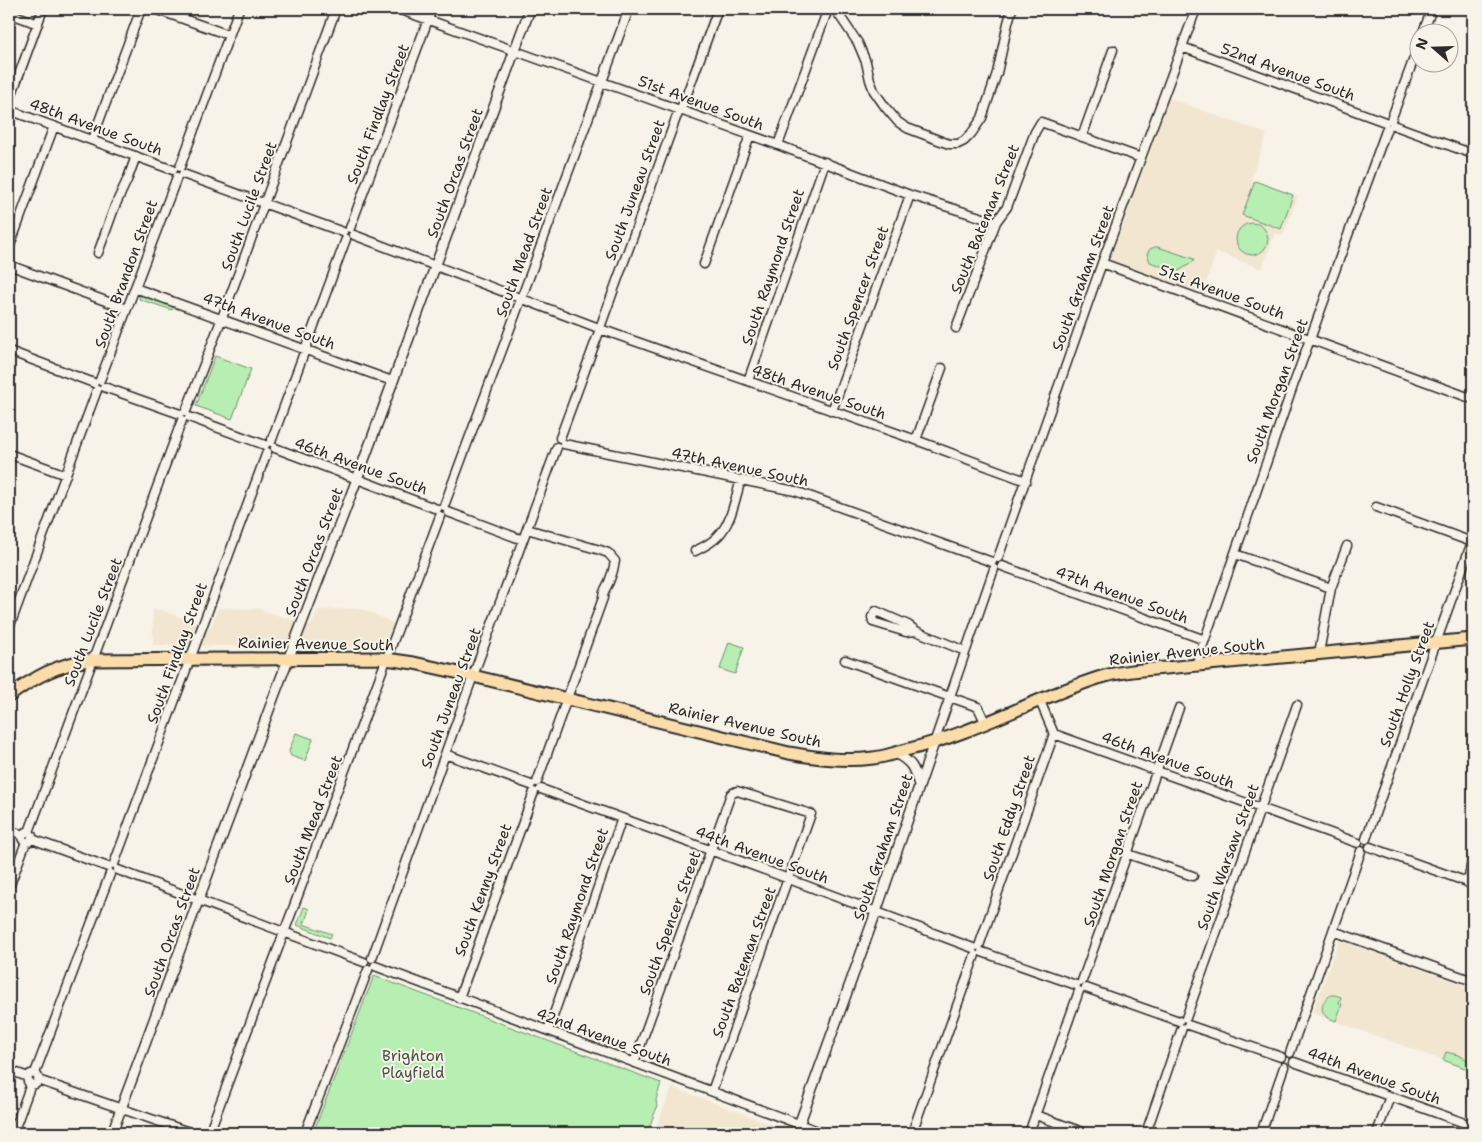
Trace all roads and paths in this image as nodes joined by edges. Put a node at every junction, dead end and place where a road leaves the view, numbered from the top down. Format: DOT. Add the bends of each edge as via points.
graph roads {
  1 [pos="43,9"];
  2 [pos="141,9"];
  3 [pos="155,9"];
  4 [pos="238,9"];
  5 [pos="336,9"];
  6 [pos="398,9"];
  7 [pos="432,9"];
  8 [pos="530,9"];
  9 [pos="629,9"];
  10 [pos="718,9"];
  11 [pos="828,9"];
  12 [pos="835,9"];
  13 [pos="1012,9"];
  14 [pos="1196,9"];
  15 [pos="1432,9"];
  16 [pos="9,14"];
  17 [pos="428,20"];
  18 [pos="1427,22"];
  19 [pos="38,24"];
  20 [pos="229,35"];
  21 [pos="1182,47"];
  22 [pos="515,50"];
  23 [pos="1113,50"];
  24 [pos="1410,68"];
  25 [pos="602,82"];
  26 [pos="9,102"];
  27 [pos="9,110"];
  28 [pos="680,110"];
  29 [pos="1389,124"];
  30 [pos="54,126"];
  31 [pos="750,135"];
  32 [pos="1082,137"];
  33 [pos="92,140"];
  34 [pos="778,145"];
  35 [pos="1473,154"];
  36 [pos="136,156"];
  37 [pos="1141,158"];
  38 [pos="825,162"];
  39 [pos="178,172"];
  40 [pos="910,195"];
  41 [pos="264,203"];
  42 [pos="996,222"];
  43 [pos="348,234"];
  44 [pos="9,248"];
  45 [pos="98,253"];
  46 [pos="1102,263"];
  47 [pos="704,264"];
  48 [pos="435,265"];
  49 [pos="9,266"];
  50 [pos="135,288"];
  51 [pos="521,300"];
  52 [pos="127,309"];
  53 [pos="222,318"];
  54 [pos="956,328"];
  55 [pos="600,329"];
  56 [pos="1311,339"];
  57 [pos="305,350"];
  58 [pos="9,351"];
  59 [pos="942,368"];
  60 [pos="392,381"];
  61 [pos="748,382"];
  62 [pos="99,385"];
  63 [pos="1473,399"];
  64 [pos="832,411"];
  65 [pos="184,416"];
  66 [pos="916,440"];
  67 [pos="560,443"];
  68 [pos="270,447"];
  69 [pos="9,454"];
  70 [pos="66,475"];
  71 [pos="357,479"];
  72 [pos="741,480"];
  73 [pos="1026,481"];
  74 [pos="1376,507"];
  75 [pos="442,511"];
  76 [pos="527,529"];
  77 [pos="523,540"];
  78 [pos="1473,541"];
  79 [pos="1347,546"];
  80 [pos="695,551"];
  81 [pos="1235,554"];
  82 [pos="997,564"];
  83 [pos="1331,588"];
  84 [pos="9,628"];
  85 [pos="916,631"];
  86 [pos="1473,639"];
  87 [pos="1205,640"];
  88 [pos="1437,642"];
  89 [pos="965,650"];
  90 [pos="1320,654"];
  91 [pos="289,658"];
  92 [pos="190,659"];
  93 [pos="388,659"];
  94 [pos="93,660"];
  95 [pos="845,660"];
  96 [pos="1196,665"];
  97 [pos="473,676"];
  98 [pos="9,696"];
  99 [pos="950,697"];
  100 [pos="566,700"];
  101 [pos="1040,701"];
  102 [pos="1297,705"];
  103 [pos="1179,708"];
  104 [pos="986,724"];
  105 [pos="1054,734"];
  106 [pos="934,743"];
  107 [pos="895,753"];
  108 [pos="445,754"];
  109 [pos="1157,770"];
  110 [pos="920,785"];
  111 [pos="536,787"];
  112 [pos="1260,807"];
  113 [pos="811,814"];
  114 [pos="622,818"];
  115 [pos="9,830"];
  116 [pos="27,837"];
  117 [pos="1362,841"];
  118 [pos="1370,847"];
  119 [pos="711,851"];
  120 [pos="1362,851"];
  121 [pos="1128,854"];
  122 [pos="1473,855"];
  123 [pos="112,869"];
  124 [pos="1193,876"];
  125 [pos="788,879"];
  126 [pos="1471,883"];
  127 [pos="9,887"];
  128 [pos="199,900"];
  129 [pos="876,912"];
  130 [pos="1333,931"];
  131 [pos="285,933"];
  132 [pos="977,950"];
  133 [pos="370,964"];
  134 [pos="1473,981"];
  135 [pos="1081,987"];
  136 [pos="459,998"];
  137 [pos="1184,1023"];
  138 [pos="548,1031"];
  139 [pos="1290,1053"];
  140 [pos="1281,1057"];
  141 [pos="634,1062"];
  142 [pos="1294,1062"];
  143 [pos="1284,1067"];
  144 [pos="9,1070"];
  145 [pos="33,1078"];
  146 [pos="712,1091"];
  147 [pos="1390,1096"];
  148 [pos="122,1108"];
  149 [pos="1036,1115"];
  150 [pos="1473,1126"];
  151 [pos="798,1129"];
  152 [pos="13,1133"];
  153 [pos="112,1133"];
  154 [pos="192,1133"];
  155 [pos="209,1133"];
  156 [pos="305,1133"];
  157 [pos="823,1133"];
  158 [pos="912,1133"];
  159 [pos="1029,1133"];
  160 [pos="1085,1133"];
  161 [pos="1146,1133"];
  162 [pos="1261,1133"];
  163 [pos="1377,1133"];
  1 -- 19 [label="street"];
  2 -- 33 [label="street"];
  3 -- 20 [label="street"];
  4 -- 20 [label="street, South Brandon Street"];
  5 -- 41 [label="street, South Lucile Street"];
  6 -- 17 [label="street, 51st Avenue South"];
  7 -- 17 [label="street, South Findlay Street"];
  8 -- 22 [label="street, South Orcas Street"];
  9 -- 25 [label="street, South Mead Street"];
  10 -- 28 [label="street, South Juneau Street"];
  11 -- 34 [label="street"];
  12 -- 13 [label="street" via="858,43 874,91 898,122 919,134 948,144 964,141 982,118 998,73"];
  14 -- 21 [label="street, South Graham Street"];
  15 -- 18 [label="street"];
  16 -- 19 [label="street"];
  17 -- 22 [label="street, 51st Avenue South"];
  17 -- 43 [label="street, South Findlay Street"];
  19 -- 26 [label="street"];
  20 -- 39 [label="street, South Brandon Street"];
  21 -- 29 [label="street, 52nd Avenue South"];
  21 -- 37 [label="street, South Graham Street"];
  22 -- 25 [label="street, 51st Avenue South"];
  22 -- 48 [label="street, South Orcas Street"];
  23 -- 32 [label="street"];
  24 -- 29 [label="street, South Morgan Street"];
  25 -- 28 [label="street, 51st Avenue South"];
  25 -- 51 [label="street, South Mead Street"];
  27 -- 30 [label="street, 48th Avenue South"];
  28 -- 31 [label="street, 51st Avenue South"];
  28 -- 55 [label="street, South Juneau Street"];
  29 -- 35 [label="street, 52nd Avenue South"];
  29 -- 56 [label="street, South Morgan Street"];
  30 -- 33 [label="street, 48th Avenue South"];
  30 -- 44 [label="street"];
  31 -- 34 [label="street, 51st Avenue South"];
  31 -- 47 [label="street"];
  32 -- 37 [label="street"];
  32 -- 42 [label="street, South Bateman Street" via="1041,122 1007,207"];
  33 -- 36 [label="street, 48th Avenue South"];
  34 -- 38 [label="street, 51st Avenue South"];
  36 -- 39 [label="street, 48th Avenue South"];
  36 -- 45 [label="street"];
  37 -- 46 [label="street, South Graham Street"];
  38 -- 40 [label="street, 51st Avenue South"];
  38 -- 61 [label="street, South Raymond Street"];
  39 -- 41 [label="street, 48th Avenue South"];
  39 -- 50 [label="street, South Brandon Street"];
  40 -- 42 [label="street, 51st Avenue South"];
  40 -- 64 [label="street, South Spencer Street"];
  41 -- 43 [label="street, 48th Avenue South"];
  41 -- 53 [label="street, South Lucile Street"];
  42 -- 54 [label="street, South Bateman Street"];
  43 -- 48 [label="street, 48th Avenue South"];
  43 -- 57 [label="street, South Findlay Street"];
  46 -- 56 [label="street, 51st Avenue South"];
  46 -- 73 [label="street, South Graham Street"];
  48 -- 51 [label="street, 48th Avenue South"];
  48 -- 60 [label="street, South Orcas Street"];
  49 -- 52 [label="street"];
  50 -- 52 [label="street, South Brandon Street"];
  50 -- 53 [label="street, 47th Avenue South"];
  51 -- 55 [label="street, 48th Avenue South"];
  51 -- 75 [label="street, South Mead Street"];
  52 -- 62 [label="street, South Brandon Street"];
  53 -- 57 [label="street, 47th Avenue South"];
  53 -- 65 [label="street, South Lucile Street"];
  55 -- 61 [label="street, 48th Avenue South"];
  55 -- 67 [label="street, South Juneau Street"];
  56 -- 63 [label="street, 51st Avenue South"];
  56 -- 81 [label="street, South Morgan Street"];
  57 -- 60 [label="street, 47th Avenue South"];
  57 -- 68 [label="street, South Findlay Street"];
  58 -- 62 [label="street, 46th Avenue South"];
  59 -- 66 [label="street"];
  60 -- 71 [label="street, South Orcas Street"];
  61 -- 64 [label="street, 48th Avenue South"];
  62 -- 65 [label="street, 46th Avenue South"];
  62 -- 70 [label="street, South Brandon Street"];
  64 -- 66 [label="street, 48th Avenue South"];
  65 -- 68 [label="street, 46th Avenue South"];
  65 -- 94 [label="street, South Lucile Street"];
  66 -- 73 [label="street, 48th Avenue South"];
  67 -- 72 [label="street, 47th Avenue South"];
  67 -- 76 [label="street, South Juneau Street"];
  68 -- 71 [label="street, 46th Avenue South"];
  68 -- 92 [label="street, South Findlay Street"];
  69 -- 70 [label="street"];
  70 -- 84 [label="street, South Brandon Street"];
  71 -- 75 [label="street, 46th Avenue South"];
  71 -- 91 [label="street, South Orcas Street"];
  72 -- 80 [label="street" via="724,528 712,542"];
  72 -- 82 [label="street, 47th Avenue South" via="798,492"];
  73 -- 82 [label="street, South Graham Street"];
  74 -- 78 [label="street"];
  75 -- 77 [label="street, 46th Avenue South"];
  75 -- 93 [label="street, South Mead Street"];
  76 -- 77 [label="street, South Juneau Street"];
  76 -- 100 [label="street, South Kenny Street" via="608,553 615,561 609,589"];
  77 -- 97 [label="street, South Juneau Street"];
  78 -- 88 [label="street, South Holly Street"];
  79 -- 83 [label="street"];
  81 -- 83 [label="street"];
  81 -- 87 [label="street, South Morgan Street"];
  82 -- 87 [label="street, 47th Avenue South"];
  82 -- 89 [label="street, South Graham Street"];
  83 -- 90 [label="street"];
  85 -- 85 [label="street" via="876,611 872,617 873,622 906,632"];
  85 -- 89 [label="street"];
  86 -- 88 [label="main road, Rainier Avenue South"];
  87 -- 96 [label="street, South Morgan Street"];
  88 -- 90 [label="main road, Rainier Avenue South"];
  88 -- 117 [label="street, South Holly Street"];
  89 -- 99 [label="street, South Graham Street"];
  90 -- 96 [label="main road, Rainier Avenue South"];
  91 -- 92 [label="main road, Rainier Avenue South"];
  91 -- 93 [label="main road, Rainier Avenue South"];
  91 -- 128 [label="street, South Orcas Street"];
  92 -- 94 [label="main road, Rainier Avenue South"];
  92 -- 123 [label="street, South Findlay Street"];
  93 -- 97 [label="main road, Rainier Avenue South"];
  93 -- 131 [label="street, South Mead Street"];
  94 -- 98 [label="main road, Rainier Avenue South" via="67,664 46,672"];
  94 -- 116 [label="street, South Lucile Street"];
  95 -- 99 [label="street"];
  96 -- 101 [label="main road, Rainier Avenue South" via="1108,676"];
  97 -- 100 [label="main road, Rainier Avenue South"];
  97 -- 108 [label="street, South Juneau Street"];
  99 -- 104 [label="street" via="978,707"];
  99 -- 106 [label="street, South Graham Street"];
  100 -- 107 [label="main road, Rainier Avenue South" via="807,757 854,759"];
  100 -- 111 [label="street, South Kenny Street"];
  101 -- 104 [label="main road, Rainier Avenue South"];
  101 -- 105 [label="street"];
  102 -- 112 [label="street, South Warsaw Street"];
  103 -- 109 [label="street, South Morgan Street"];
  104 -- 106 [label="main road, Rainier Avenue South"];
  105 -- 109 [label="street, 46th Avenue South"];
  105 -- 132 [label="street, South Eddy Street"];
  106 -- 107 [label="main road, Rainier Avenue South"];
  106 -- 110 [label="street, South Graham Street"];
  107 -- 110 [label="street" via="912,765"];
  108 -- 111 [label="street, 44th Avenue South"];
  108 -- 133 [label="street, South Juneau Street"];
  109 -- 112 [label="street, 46th Avenue South"];
  109 -- 121 [label="street, South Morgan Street"];
  110 -- 129 [label="street, South Graham Street"];
  111 -- 114 [label="street, 44th Avenue South"];
  111 -- 136 [label="street, South Kenny Street"];
  112 -- 117 [label="street, 46th Avenue South"];
  112 -- 137 [label="street, South Warsaw Street"];
  113 -- 119 [label="street, South Spencer Street" via="737,791 731,794"];
  113 -- 125 [label="street, South Bateman Street"];
  114 -- 119 [label="street, 44th Avenue South"];
  114 -- 138 [label="street, South Raymond Street"];
  115 -- 116 [label="street, 42nd Avenue South"];
  116 -- 123 [label="street, 42nd Avenue South"];
  116 -- 127 [label="street, South Lucile Street"];
  117 -- 118 [label="street" via="1370,842"];
  117 -- 120 [label="street" via="1358,848"];
  118 -- 120 [label="street"];
  118 -- 126 [label="street"];
  119 -- 125 [label="street, 44th Avenue South"];
  119 -- 141 [label="street, South Spencer Street"];
  120 -- 130 [label="street"];
  121 -- 124 [label="street"];
  121 -- 135 [label="street, South Morgan Street"];
  122 -- 126 [label="street"];
  123 -- 128 [label="street, 42nd Avenue South"];
  123 -- 145 [label="street, South Findlay Street"];
  125 -- 129 [label="street, 44th Avenue South"];
  125 -- 146 [label="street, South Bateman Street"];
  128 -- 131 [label="street, 42nd Avenue South"];
  128 -- 148 [label="street, South Orcas Street"];
  129 -- 132 [label="street, 44th Avenue South"];
  129 -- 151 [label="street, South Graham Street"];
  130 -- 134 [label="street"];
  130 -- 139 [label="street"];
  131 -- 133 [label="street, 42nd Avenue South"];
  131 -- 155 [label="street, South Mead Street"];
  132 -- 135 [label="street, 44th Avenue South"];
  132 -- 158 [label="street, South Eddy Street"];
  133 -- 136 [label="street, 42nd Avenue South"];
  133 -- 156 [label="street, South Juneau Street"];
  135 -- 137 [label="street, 44th Avenue South"];
  135 -- 149 [label="street, South Morgan Street"];
  136 -- 138 [label="street, 42nd Avenue South"];
  137 -- 140 [label="street, 44th Avenue South"];
  137 -- 161 [label="street, South Warsaw Street"];
  138 -- 141 [label="street, 42nd Avenue South"];
  139 -- 140 [label="street"];
  139 -- 142 [label="street"];
  140 -- 143 [label="street" via="1280,1063"];
  141 -- 146 [label="street, 42nd Avenue South"];
  142 -- 143 [label="street" via="1290,1067"];
  142 -- 147 [label="street, 44th Avenue South"];
  143 -- 162 [label="street"];
  144 -- 145 [label="street"];
  145 -- 148 [label="street"];
  145 -- 152 [label="street, South Findlay Street"];
  146 -- 151 [label="street, 42nd Avenue South"];
  147 -- 150 [label="street, 44th Avenue South"];
  147 -- 163 [label="street"];
  148 -- 153 [label="street, South Orcas Street"];
  148 -- 154 [label="street"];
  149 -- 159 [label="street, South Morgan Street"];
  149 -- 160 [label="street"];
  151 -- 157 [label="street, 42nd Avenue South"];
}
